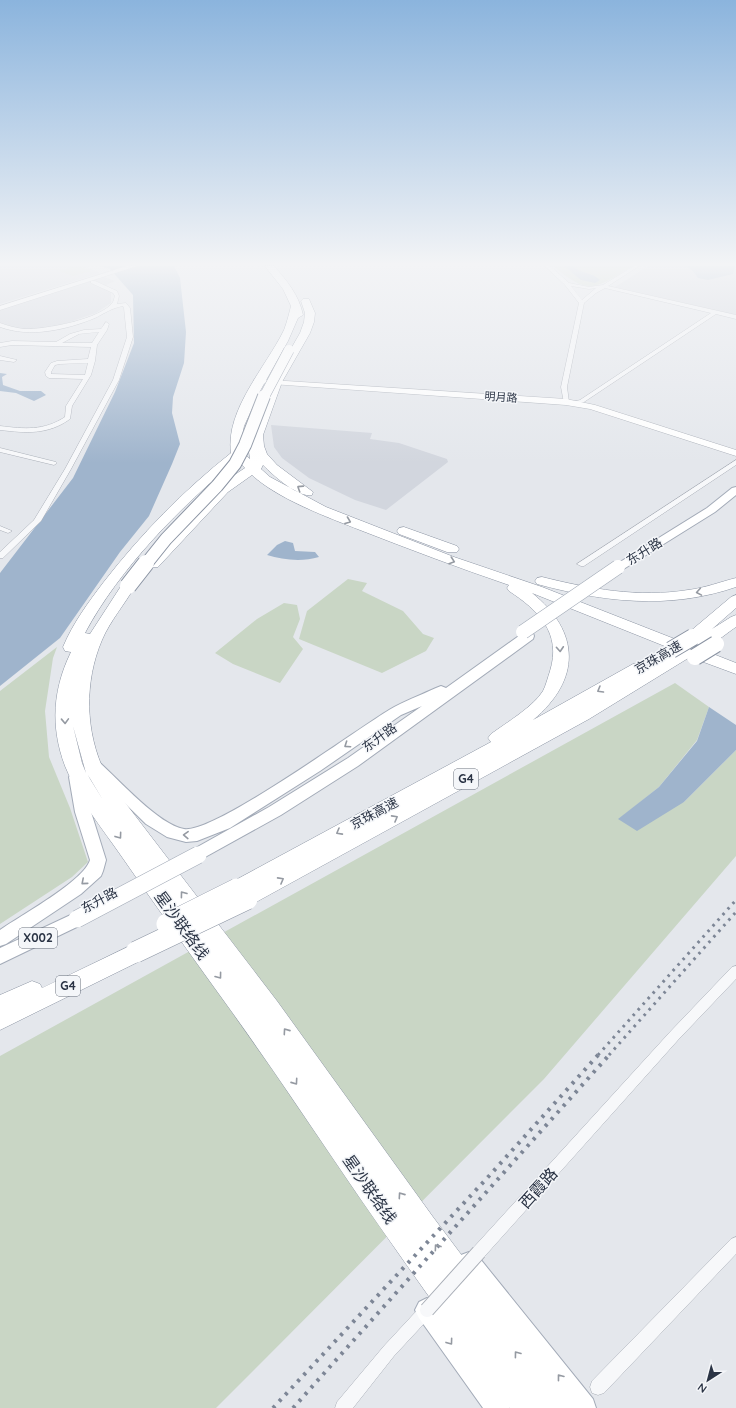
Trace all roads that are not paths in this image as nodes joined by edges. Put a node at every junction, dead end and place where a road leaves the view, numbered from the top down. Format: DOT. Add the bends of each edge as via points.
graph roads {
  1 [pos="85,332"];
  2 [pos="102,332"];
  3 [pos="129,332"];
  4 [pos="288,332"];
  5 [pos="293,332"];
  6 [pos="305,332"];
  7 [pos="576,332"];
  8 [pos="684,332"];
  9 [pos="0,345"];
  10 [pos="56,345"];
  11 [pos="94,345"];
  12 [pos="0,358"];
  13 [pos="14,360"];
  14 [pos="92,361"];
  15 [pos="87,377"];
  16 [pos="259,380"];
  17 [pos="278,381"];
  18 [pos="572,401"];
  19 [pos="0,428"];
  20 [pos="258,436"];
  21 [pos="736,447"];
  22 [pos="3,450"];
  23 [pos="736,453"];
  24 [pos="237,454"];
  25 [pos="0,457"];
  26 [pos="736,462"];
  27 [pos="54,463"];
  28 [pos="252,470"];
  29 [pos="271,484"];
  30 [pos="223,490"];
  31 [pos="736,490"];
  32 [pos="736,498"];
  33 [pos="0,528"];
  34 [pos="8,531"];
  35 [pos="422,543"];
  36 [pos="0,556"];
  37 [pos="581,564"];
  38 [pos="620,570"];
  39 [pos="508,571"];
  40 [pos="490,573"];
  41 [pos="736,582"];
  42 [pos="736,600"];
  43 [pos="736,620"];
  44 [pos="736,630"];
  45 [pos="526,634"];
  46 [pos="705,641"];
  47 [pos="683,654"];
  48 [pos="736,663"];
  49 [pos="736,669"];
  50 [pos="441,691"];
  51 [pos="72,695"];
  52 [pos="84,766"];
  53 [pos="356,823"];
  54 [pos="196,853"];
  55 [pos="242,894"];
  56 [pos="77,916"];
  57 [pos="0,939"];
  58 [pos="132,947"];
  59 [pos="0,949"];
  60 [pos="0,956"];
  61 [pos="736,971"];
  62 [pos="0,1006"];
  63 [pos="0,1020"];
  64 [pos="736,1244"];
  65 [pos="474,1258"];
  66 [pos="427,1310"];
  67 [pos="598,1386"];
  68 [pos="343,1408"];
  69 [pos="498,1408"];
  70 [pos="528,1408"];
  71 [pos="557,1408"];
  72 [pos="584,1408"];
  1 -- 10 [label="street" via="70,335"];
  2 -- 11 [label="street"];
  3 -- 36 [label="street" via="116,380 68,469 37,521"];
  4 -- 16 [label="highway"];
  5 -- 51 [label="highway, 星沙联络线, bridge" via="235,464 124,585 85,639 69,673"];
  6 -- 17 [label="highway"];
  7 -- 18 [label="street" via="564,387"];
  8 -- 18 [label="street"];
  9 -- 10 [label="street"];
  10 -- 11 [label="street"];
  11 -- 14 [label="street"];
  12 -- 13 [label="street"];
  14 -- 15 [label="street"];
  14 -- 15 [label="street" via="60,362 53,364 48,372 49,376 56,378"];
  15 -- 19 [label="street" via="69,406 68,418 58,426 30,432"];
  16 -- 17 [label="street, 明月路"];
  16 -- 24 [label="highway" via="240,424 234,449"];
  17 -- 18 [label="street, 明月路"];
  17 -- 20 [label="highway"];
  18 -- 21 [label="street, 明月路"];
  18 -- 23 [label="street, 明月路"];
  20 -- 28 [label="highway" via="254,445 257,466"];
  35 -- 20 [label="highway, one-way" via="305,491 271,466 258,449"];
  22 -- 25 [label="street"];
  22 -- 27 [label="street"];
  24 -- 28 [label="highway"];
  24 -- 51 [label="highway" via="168,518 105,591 75,637 65,661"];
  26 -- 37 [label="street"];
  28 -- 29 [label="highway"];
  28 -- 30 [label="highway"];
  29 -- 30 [label="highway" via="251,482"];
  29 -- 35 [label="highway, one-way" via="321,510"];
  30 -- 51 [label="highway" via="161,554 125,601"];
  31 -- 38 [label="main road, 东升路" via="711,510"];
  32 -- 38 [label="main road, 东升路" via="641,563"];
  33 -- 34 [label="street"];
  35 -- 39 [label="highway"];
  35 -- 40 [label="highway, one-way"];
  38 -- 45 [label="main road, 东升路"];
  41 -- 39 [label="highway, one-way" via="721,588 678,596 634,598 576,591"];
  39 -- 48 [label="highway"];
  40 -- 49 [label="highway"];
  40 -- 53 [label="highway, one-way" via="524,594 542,608 553,621 559,637 562,665 550,694 525,717 491,742"];
  42 -- 46 [label="highway, 京珠高速 / G4"];
  43 -- 46 [label="highway, 京珠高速 / G4"];
  44 -- 46 [label="highway"];
  45 -- 50 [label="main road, 东升路"];
  45 -- 54 [label="main road, 东升路" via="353,762 275,811"];
  46 -- 47 [label="highway, bridge"];
  46 -- 47 [label="highway, 京珠高速 / G4, bridge"];
  47 -- 53 [label="highway, 京珠高速 / G4, one-way" via="529,731"];
  55 -- 47 [label="highway, 京珠高速 / G4, one-way" via="583,715"];
  50 -- 52 [label="main road, one-way" via="396,712 224,824 198,835 173,834"];
  50 -- 54 [label="main road, 东升路" via="349,760"];
  51 -- 52 [label="highway, 星沙联络线" via="65,733"];
  52 -- 57 [label="main road, one-way" via="83,812 98,860 95,871 75,889"];
  52 -- 70 [label="highway, 星沙联络线, one-way" via="84,788 250,1018 408,1244"];
  71 -- 52 [label="highway, one-way" via="427,1233 269,1008 113,801 96,774"];
  53 -- 55 [label="highway, 京珠高速 / G4, one-way"];
  54 -- 56 [label="main road, 东升路, bridge"];
  55 -- 58 [label="highway, 京珠高速 / G4, bridge"];
  56 -- 59 [label="main road, 东升路 / X002"];
  56 -- 60 [label="main road, 东升路 / X002"];
  58 -- 62 [label="highway, 京珠高速 / G4"];
  58 -- 63 [label="highway, 京珠高速 / G4"];
  61 -- 65 [label="street, 西霞路"];
  64 -- 67 [label="street"];
  65 -- 66 [label="street, 西霞路, bridge"];
  72 -- 65 [label="main road, one-way"];
  66 -- 68 [label="street, 西霞路" via="389,1351"];
  66 -- 69 [label="main road, one-way"];
}
